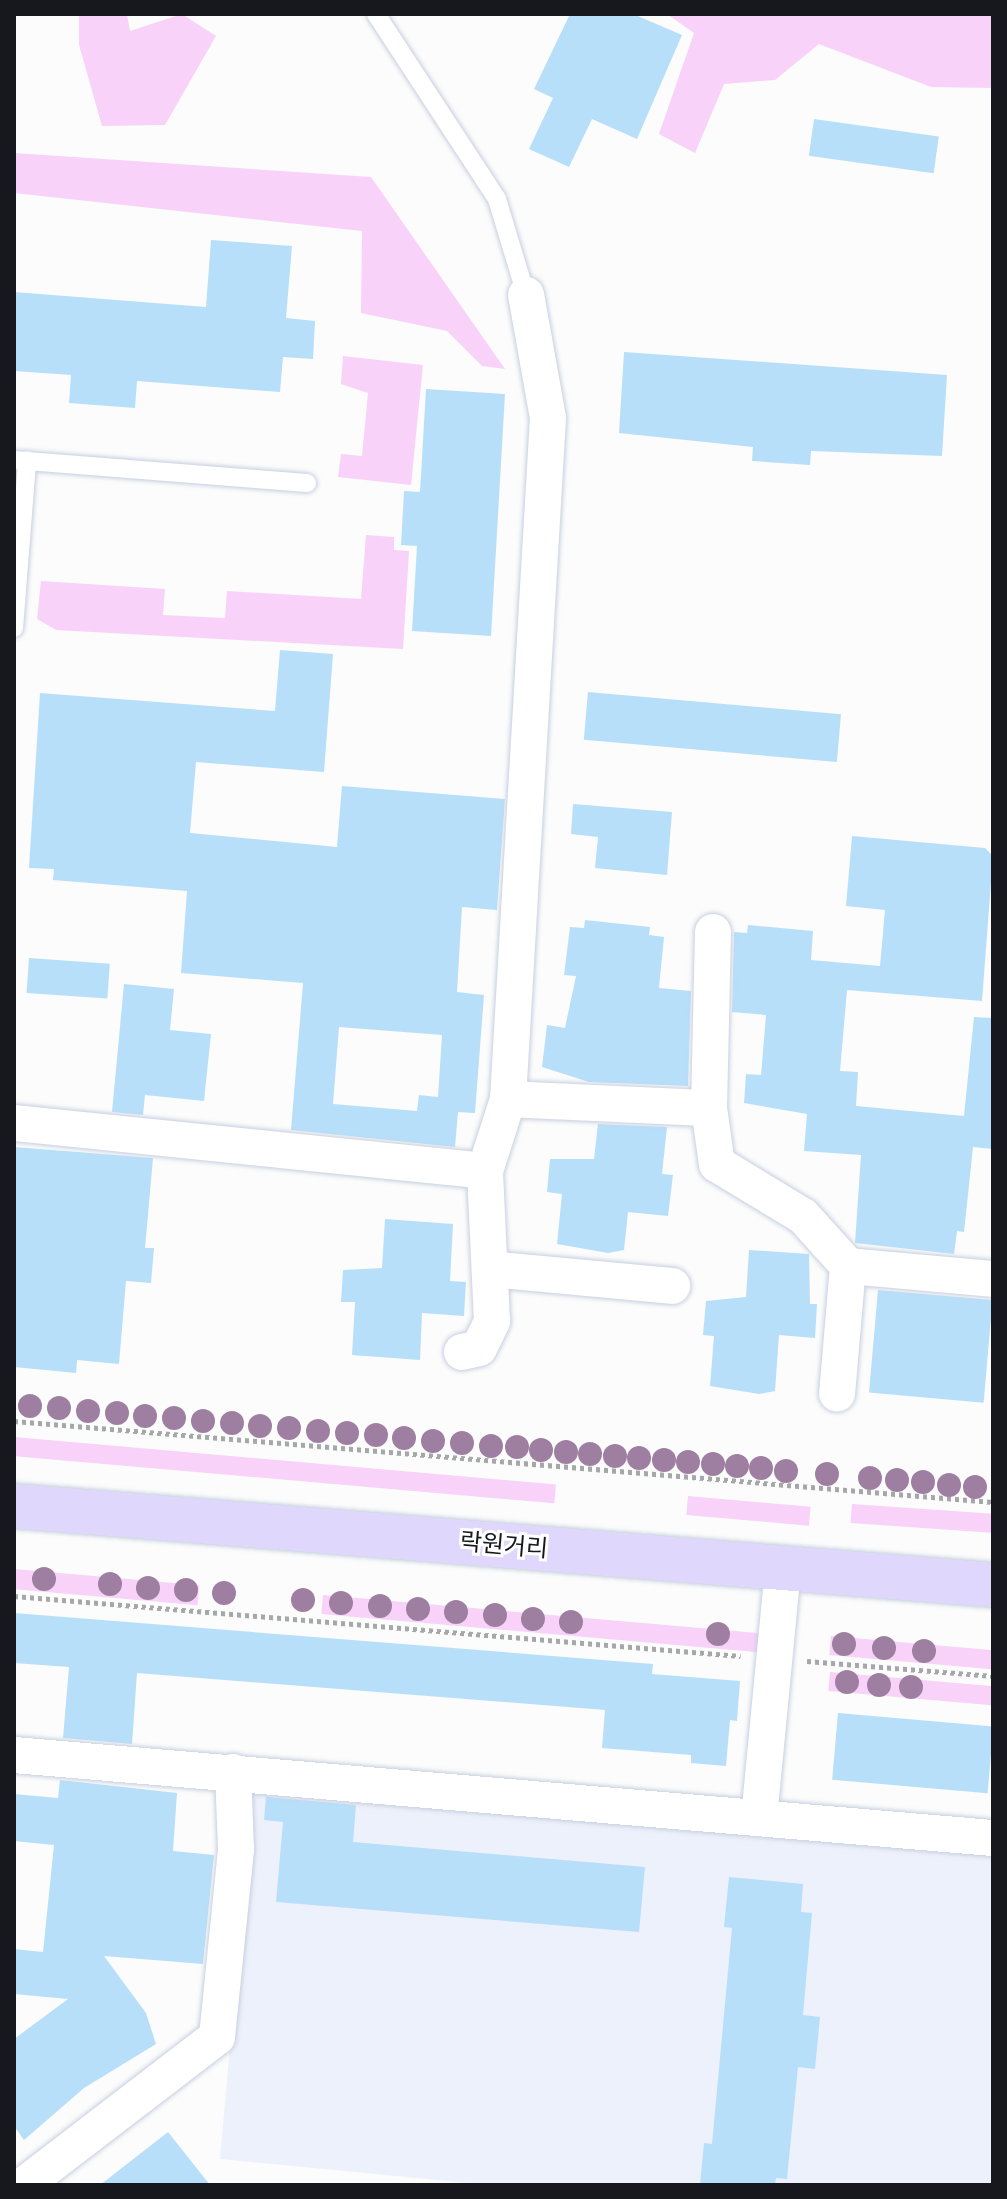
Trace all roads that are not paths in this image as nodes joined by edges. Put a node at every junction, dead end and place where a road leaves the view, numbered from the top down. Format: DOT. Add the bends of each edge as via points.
graph roads {
  1 [pos="376,14"];
  2 [pos="526,295"];
  3 [pos="20,460"];
  4 [pos="307,483"];
  5 [pos="14,628"];
  6 [pos="713,932"];
  7 [pos="508,1099"];
  8 [pos="709,1108"];
  9 [pos="14,1123"];
  10 [pos="485,1171"];
  11 [pos="848,1266"];
  12 [pos="490,1269"];
  13 [pos="993,1279"];
  14 [pos="672,1286"];
  15 [pos="462,1352"];
  16 [pos="837,1394"];
  17 [pos="14,1506"];
  18 [pos="783,1568"];
  19 [pos="993,1585"];
  20 [pos="14,1755"];
  21 [pos="233,1772"];
  22 [pos="759,1818"];
  23 [pos="993,1838"];
  24 [pos="24,2185"];
  1 -- 2 [label="lane" via="497,199"];
  2 -- 7 [label="street" via="548,418"];
  3 -- 4 [label="lane"];
  3 -- 5 [label="lane"];
  6 -- 8 [label="street"];
  7 -- 8 [label="street"];
  7 -- 10 [label="street"];
  8 -- 11 [label="street" via="717,1164 803,1216"];
  9 -- 10 [label="street"];
  10 -- 12 [label="street"];
  11 -- 13 [label="street"];
  11 -- 16 [label="street"];
  12 -- 14 [label="street"];
  12 -- 15 [label="street" via="492,1321 479,1348"];
  17 -- 18 [label="main road, 락원거리"];
  18 -- 19 [label="main road, 락원거리"];
  18 -- 22 [label="street"];
  20 -- 21 [label="street"];
  21 -- 22 [label="street"];
  21 -- 24 [label="street" via="236,1849 217,2037"];
  22 -- 23 [label="street"];
}
